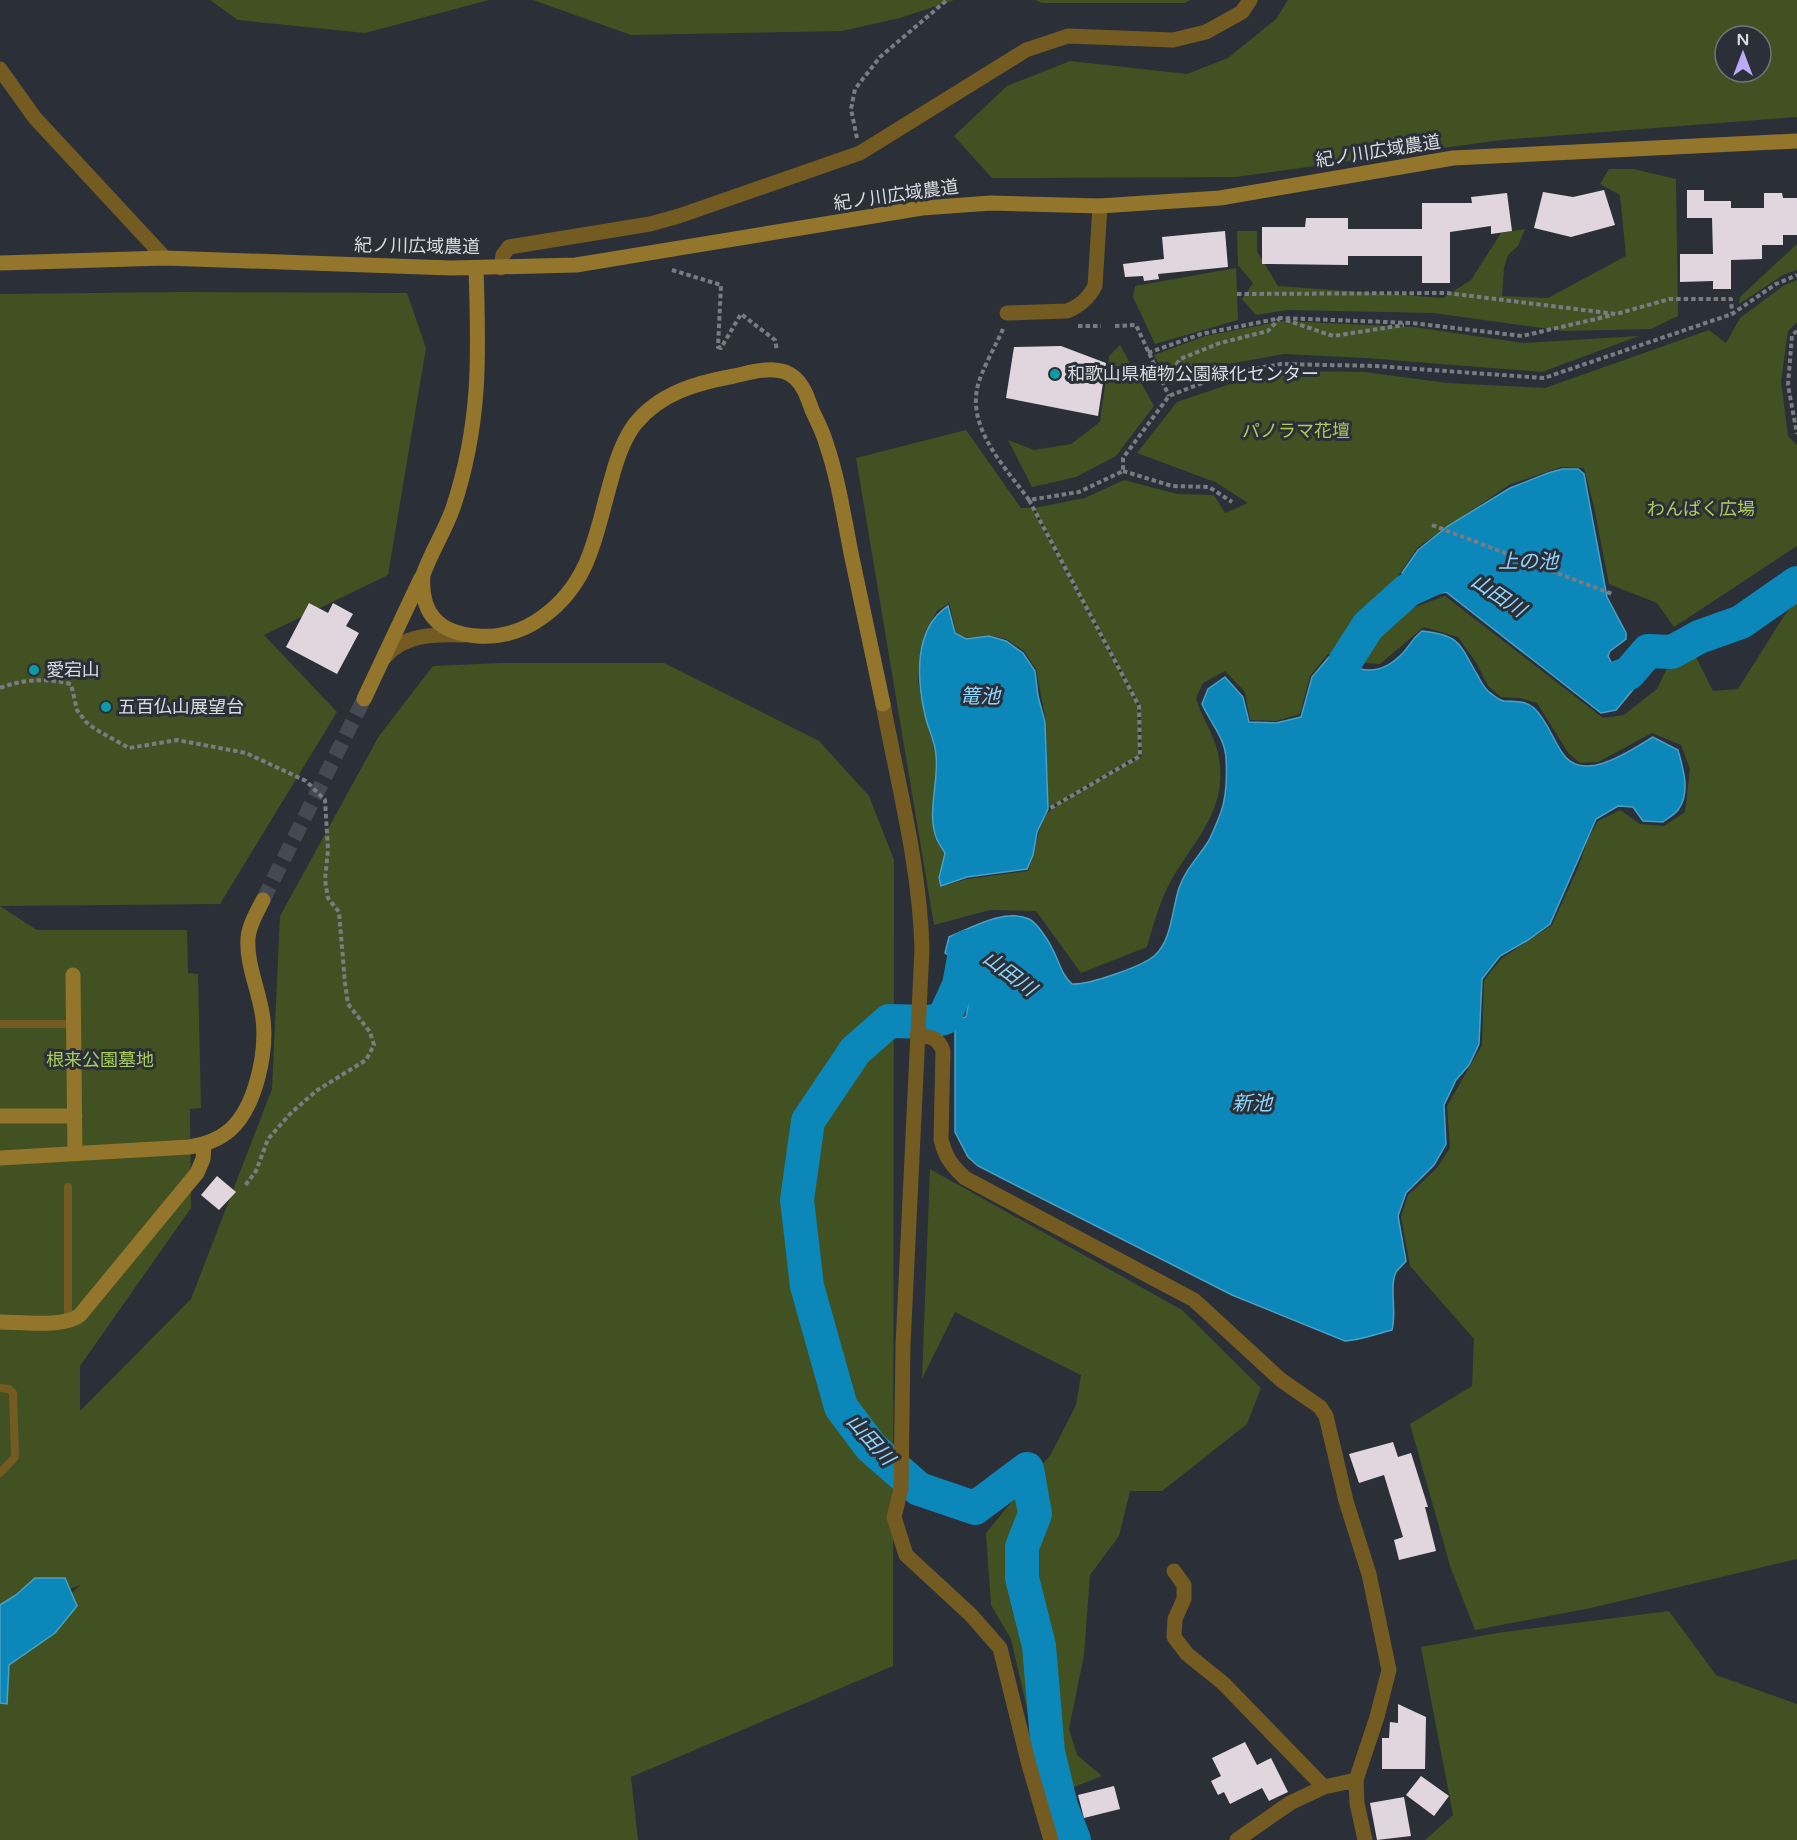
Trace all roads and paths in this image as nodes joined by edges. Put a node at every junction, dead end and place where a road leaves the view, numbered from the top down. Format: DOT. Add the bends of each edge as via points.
graph roads {
  1 [pos="947,0"];
  2 [pos="1250,0"];
  3 [pos="0,69"];
  4 [pos="1797,141"];
  5 [pos="860,153"];
  6 [pos="1100,206"];
  7 [pos="165,258"];
  8 [pos="0,263"];
  9 [pos="476,268"];
  10 [pos="501,268"];
  11 [pos="672,270"];
  12 [pos="1797,275"];
  13 [pos="1237,294"];
  14 [pos="1616,314"];
  15 [pos="1732,314"];
  16 [pos="1281,318"];
  17 [pos="1005,320"];
  18 [pos="1412,323"];
  19 [pos="1069,326"];
  20 [pos="1101,326"];
  21 [pos="1115,326"];
  22 [pos="1797,331"];
  23 [pos="777,351"];
  24 [pos="1148,353"];
  25 [pos="1225,374"];
  26 [pos="1169,396"];
  27 [pos="1797,434"];
  28 [pos="1123,471"];
  29 [pos="1029,500"];
  30 [pos="1232,502"];
  31 [pos="1432,525"];
  32 [pos="423,575"];
  33 [pos="1612,594"];
  34 [pos="467,635"];
  35 [pos="383,659"];
  36 [pos="0,688"];
  37 [pos="364,699"];
  38 [pos="1049,809"];
  39 [pos="262,900"];
  40 [pos="73,975"];
  41 [pos="0,1024"];
  42 [pos="74,1024"];
  43 [pos="917,1035"];
  44 [pos="0,1116"];
  45 [pos="75,1116"];
  46 [pos="204,1145"];
  47 [pos="75,1154"];
  48 [pos="0,1158"];
  49 [pos="68,1186"];
  50 [pos="244,1186"];
  51 [pos="68,1321"];
  52 [pos="0,1322"];
  53 [pos="0,1388"];
  54 [pos="0,1473"];
  55 [pos="1174,1571"];
  56 [pos="1356,1780"];
  57 [pos="1324,1787"];
  58 [pos="1052,1840"];
  59 [pos="1237,1840"];
  60 [pos="1365,1840"];
  1 -- 5 [label="path" via="880,57 855,89 851,109"];
  2 -- 5 [label="street" via="1242,12 1206,32 1173,40 1068,36 1026,50"];
  3 -- 7 [label="street" via="35,118"];
  4 -- 6 [label="street, 紀ノ川広域農道" via="1453,158 1220,198"];
  5 -- 10 [label="street" via="660,221 509,248"];
  6 -- 10 [label="street, 紀ノ川広域農道" via="991,203 922,208 576,265"];
  6 -- 17 [label="street" via="1095,286 1090,295 1067,311"];
  7 -- 8 [label="street, 紀ノ川広域農道"];
  7 -- 9 [label="street, 紀ノ川広域農道"];
  9 -- 10 [label="street, 紀ノ川広域農道"];
  9 -- 32 [label="street" via="478,348 472,436 452,511"];
  11 -- 23 [label="path" via="721,285 718,347 721,348 741,314 775,340"];
  12 -- 15 [label="path" via="1776,284"];
  13 -- 14 [label="path" via="1447,292"];
  14 -- 15 [label="path" via="1670,299 1731,299"];
  14 -- 18 [label="path" via="1522,336"];
  15 -- 25 [label="path" via="1544,378 1281,364"];
  16 -- 18 [label="path"];
  16 -- 18 [label="path" via="1333,336"];
  16 -- 24 [label="path" via="1202,334"];
  16 -- 25 [label="path" via="1268,331 1220,343 1180,359 1177,364 1221,367"];
  17 -- 29 [label="path" via="977,388 976,413 986,439"];
  19 -- 20 [label="path"];
  21 -- 24 [label="path" via="1136,325"];
  22 -- 27 [label="path" via="1792,335 1788,385"];
  24 -- 26 [label="path"];
  25 -- 26 [label="path"];
  26 -- 28 [label="path" via="1123,458"];
  28 -- 29 [label="path" via="1079,492"];
  28 -- 30 [label="path" via="1172,486 1209,487"];
  29 -- 38 [label="path" via="1139,706 1140,756"];
  31 -- 33 [label="path"];
  32 -- 34 [label="street" via="424,598 435,622 452,633"];
  32 -- 35 [label="street"];
  34 -- 35 [label="street" via="437,635 399,643"];
  34 -- 43 [label="street" via="495,636 523,630 572,591 587,564 626,438 661,400 691,385 762,370 778,370 795,378 826,443 841,501 914,870 921,928"];
  35 -- 37 [label="street"];
  36 -- 50 [label="path" via="19,681 51,679 71,684 77,710 86,722 129,748 177,740 246,753 306,781 325,800 325,880 328,898 339,912 348,1004 370,1032 374,1045 366,1060 316,1091 290,1114 268,1139 256,1171"];
  39 -- 46 [label="street" via="248,938 264,1021 260,1068 238,1122"];
  40 -- 42 [label="street"];
  41 -- 42 [label="lane"];
  42 -- 45 [label="street"];
  43 -- 56 [label="street" via="934,1037 940,1042 941,1139 950,1164 965,1178 1194,1300 1326,1416 1346,1501 1370,1574 1389,1670"];
  43 -- 58 [label="street" via="903,1345 901,1489 894,1517 906,1555 971,1615 1000,1648"];
  44 -- 45 [label="street"];
  45 -- 47 [label="street"];
  46 -- 47 [label="street"];
  46 -- 51 [label="street" via="197,1173 87,1308"];
  47 -- 48 [label="street"];
  49 -- 51 [label="lane"];
  51 -- 52 [label="street"];
  53 -- 54 [label="lane" via="14,1393 15,1457"];
  55 -- 57 [label="street" via="1184,1585 1184,1599 1175,1619 1174,1637"];
  56 -- 57 [label="street"];
  56 -- 60 [label="street"];
  57 -- 59 [label="street" via="1290,1803"];
}
